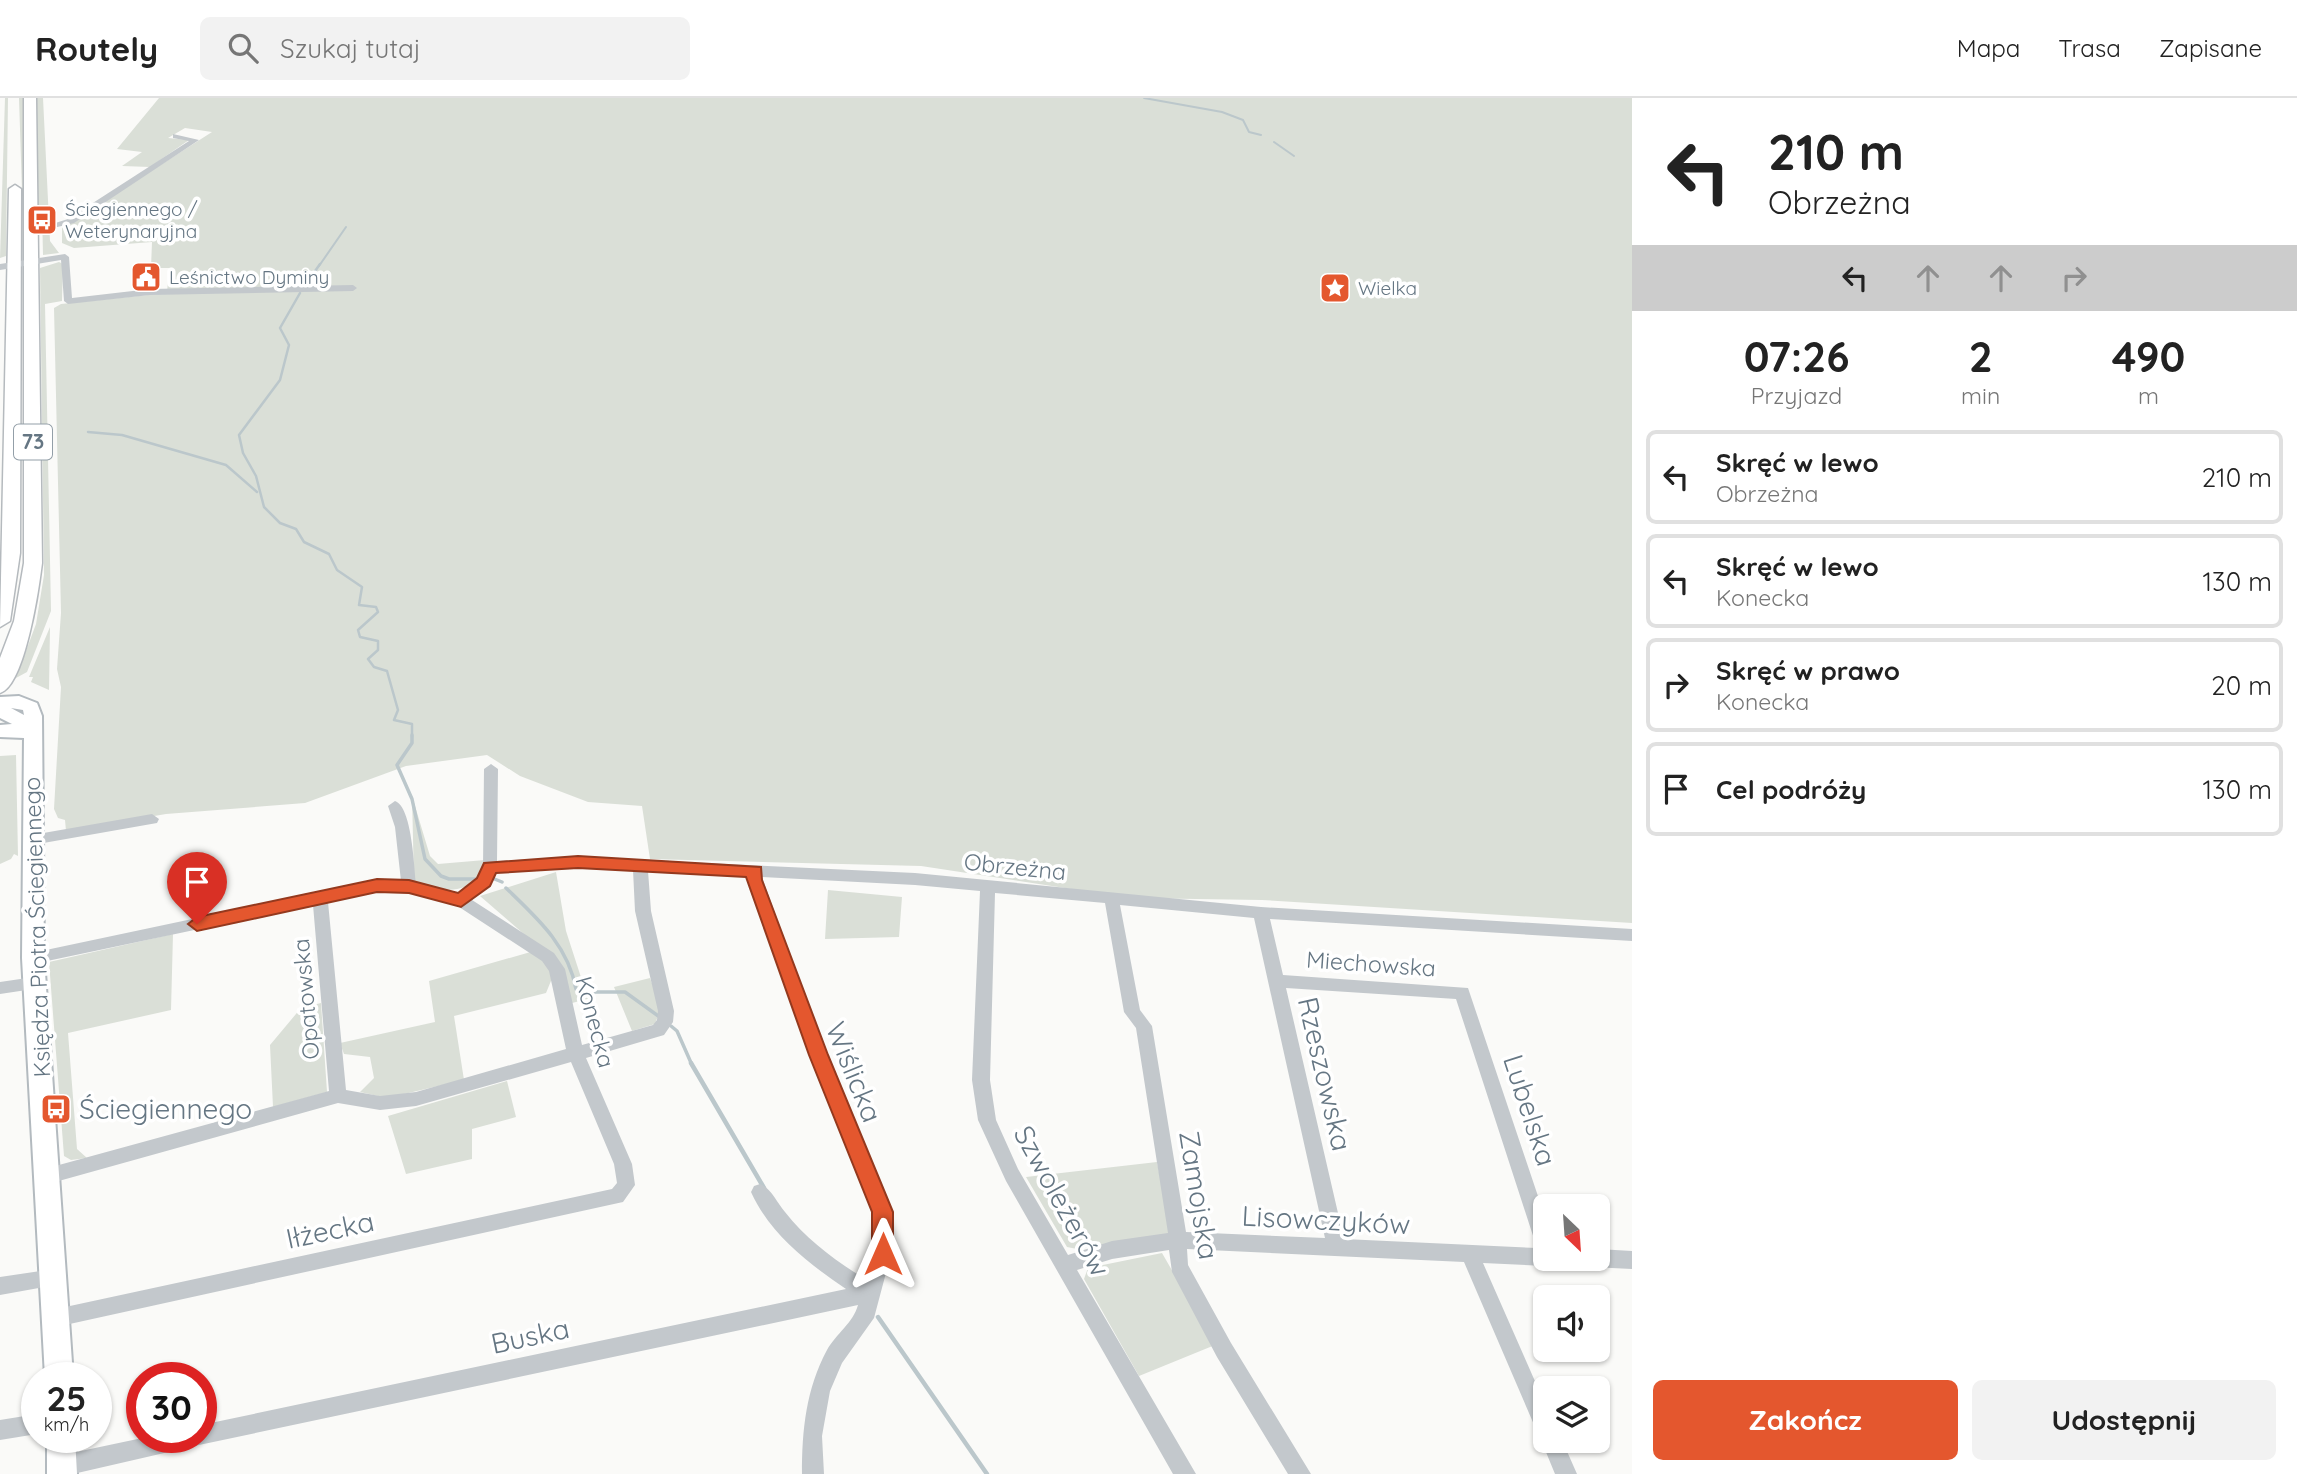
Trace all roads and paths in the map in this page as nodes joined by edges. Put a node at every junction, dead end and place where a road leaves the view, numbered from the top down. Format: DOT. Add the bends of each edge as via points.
graph roads {
  1 [pos="30,98"];
  2 [pos="205,134"];
  3 [pos="176,135"];
  4 [pos="195,140"];
  5 [pos="15,174"];
  6 [pos="52,227"];
  7 [pos="31,263"];
  8 [pos="7,266"];
  9 [pos="353,288"];
  10 [pos="0,621"];
  11 [pos="0,685"];
  12 [pos="0,703"];
  13 [pos="0,710"];
  14 [pos="0,731"];
  15 [pos="32,731"];
  16 [pos="491,769"];
  17 [pos="395,806"];
  18 [pos="152,819"];
  19 [pos="32,840"];
  20 [pos="640,865"];
  21 [pos="490,867"];
  22 [pos="755,872"];
  23 [pos="988,886"];
  24 [pos="409,887"];
  25 [pos="320,898"];
  26 [pos="1112,900"];
  27 [pos="461,901"];
  28 [pos="1261,913"];
  29 [pos="1630,939"];
  30 [pos="34,971"];
  31 [pos="1278,981"];
  32 [pos="0,988"];
  33 [pos="1462,993"];
  34 [pos="576,1055"];
  35 [pos="338,1096"];
  36 [pos="48,1176"];
  37 [pos="760,1192"];
  38 [pos="617,1196"];
  39 [pos="1533,1208"];
  40 [pos="1177,1240"];
  41 [pos="1337,1248"];
  42 [pos="1471,1256"];
  43 [pos="1533,1257"];
  44 [pos="1610,1259"];
  45 [pos="1632,1260"];
  46 [pos="1064,1265"];
  47 [pos="54,1278"];
  48 [pos="0,1286"];
  49 [pos="870,1293"];
  50 [pos="56,1318"];
  51 [pos="58,1362"];
  52 [pos="1533,1399"];
  53 [pos="21,1427"];
  54 [pos="0,1430"];
  55 [pos="217,1432"];
  56 [pos="129,1453"];
  57 [pos="1557,1453"];
  58 [pos="62,1470"];
  59 [pos="813,1474"];
  60 [pos="1185,1474"];
  61 [pos="1300,1474"];
  62 [pos="1566,1474"];
  1 -- 7 [label="main road, 73"];
  2 -- 4 [label="street"];
  3 -- 4 [label="street"];
  4 -- 6 [label="street" via="71,221"];
  5 -- 8 [label="main road, 73"];
  7 -- 8 [label="street"];
  7 -- 9 [label="street" via="66,259 68,301 150,292"];
  7 -- 11 [label="main road, 73" via="33,563 24,621"];
  8 -- 10 [label="main road, 73" via="11,553"];
  12 -- 15 [label="street" via="31,707"];
  13 -- 15 [label="street"];
  14 -- 15 [label="street"];
  15 -- 19 [label="street, Księdza Piotra Ściegiennego"];
  16 -- 21 [label="street"];
  17 -- 24 [label="street"];
  18 -- 19 [label="street"];
  19 -- 30 [label="street, Księdza Piotra Ściegiennego"];
  20 -- 21 [label="street, Obrzeżna" via="578,862"];
  20 -- 22 [label="street, Obrzeżna"];
  20 -- 34 [label="street" via="643,911 666,1022 658,1030"];
  21 -- 27 [label="street" via="484,882"];
  22 -- 23 [label="street, Obrzeżna"];
  22 -- 49 [label="street, Wiślicka" via="754,880 818,1055 883,1212 883,1254"];
  23 -- 26 [label="street, Obrzeżna"];
  23 -- 46 [label="street, Szwoleżerów" via="982,1098 998,1151"];
  24 -- 25 [label="street, Konecka" via="377,886"];
  24 -- 27 [label="street, Konecka"];
  25 -- 30 [label="street, Konecka"];
  25 -- 35 [label="street, Opatowska"];
  26 -- 28 [label="street, Obrzeżna"];
  26 -- 40 [label="street, Zamojska" via="1132,1012 1144,1026"];
  27 -- 34 [label="street, Konecka" via="548,957 557,969"];
  28 -- 29 [label="street, Obrzeżna"];
  28 -- 31 [label="street, Rzeszowska"];
  30 -- 32 [label="street, Konecka"];
  30 -- 36 [label="street, Księdza Piotra Ściegiennego"];
  31 -- 33 [label="street, Miechowska"];
  31 -- 41 [label="street, Rzeszowska"];
  33 -- 39 [label="street, Lubelska"];
  34 -- 35 [label="street" via="416,1098 380,1103"];
  34 -- 38 [label="street, Konecka" via="623,1164 626,1185"];
  35 -- 36 [label="street"];
  36 -- 47 [label="street, Księdza Piotra Ściegiennego"];
  37 -- 49 [label="street" via="800,1245"];
  38 -- 50 [label="street, Iłżecka"];
  40 -- 41 [label="street, Lisowczyków"];
  40 -- 46 [label="street, Lisowczyków" via="1112,1250"];
  40 -- 61 [label="street, Zamojska" via="1179,1266 1192,1294"];
  41 -- 42 [label="street, Lisowczyków"];
  42 -- 43 [label="street, Lisowczyków"];
  42 -- 52 [label="street"];
  44 -- 45 [label="street"];
  46 -- 60 [label="street, Szwoleżerów"];
  47 -- 48 [label="street"];
  47 -- 50 [label="street, Księdza Piotra Ściegiennego"];
  49 -- 55 [label="street, Buska"];
  49 -- 59 [label="street" via="864,1318 835,1356 821,1391 812,1436"];
  50 -- 51 [label="street, Księdza Piotra Ściegiennego"];
  53 -- 54 [label="street"];
  56 -- 58 [label="street"];
  57 -- 62 [label="street"];
}
